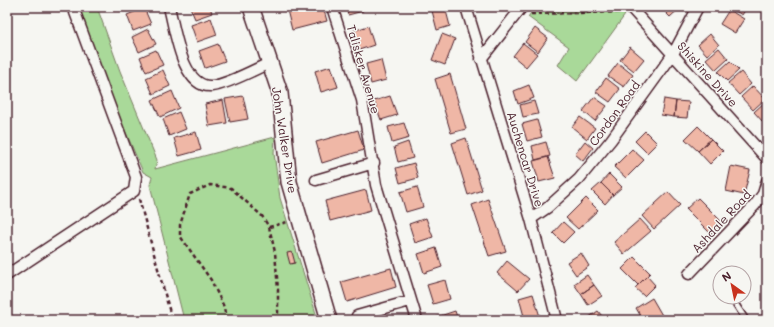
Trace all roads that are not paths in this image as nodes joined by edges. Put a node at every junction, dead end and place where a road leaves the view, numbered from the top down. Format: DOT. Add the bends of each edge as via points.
graph roads {
  1 [pos="73,7"];
  2 [pos="169,7"];
  3 [pos="251,7"];
  4 [pos="332,7"];
  5 [pos="466,7"];
  6 [pos="522,7"];
  7 [pos="698,7"];
  8 [pos="627,9"];
  9 [pos="673,54"];
  10 [pos="482,59"];
  11 [pos="269,63"];
  12 [pos="767,159"];
  13 [pos="374,163"];
  14 [pos="316,180"];
  15 [pos="767,181"];
  16 [pos="531,219"];
  17 [pos="689,274"];
  18 [pos="7,275"];
  19 [pos="410,301"];
  20 [pos="736,305"];
  21 [pos="357,316"];
  22 [pos="329,320"];
  23 [pos="417,320"];
  24 [pos="557,320"];
  25 [pos="746,320"];
  1 -- 18 [label="street" via="136,177 134,191"];
  2 -- 11 [label="street" via="186,70 196,83 212,86"];
  3 -- 11 [label="street, John Walker Drive"];
  4 -- 13 [label="street, Talisker Avenue" via="362,100"];
  5 -- 10 [label="street, Auchencar Drive"];
  6 -- 10 [label="street"];
  7 -- 9 [label="street, Cordon Road"];
  8 -- 9 [label="street, Shiskine Drive"];
  9 -- 12 [label="street, Shiskine Drive"];
  9 -- 16 [label="street, Cordon Road" via="611,140 579,179"];
  10 -- 16 [label="street, Auchencar Drive"];
  11 -- 22 [label="street, John Walker Drive" via="280,93 289,182"];
  13 -- 14 [label="street"];
  13 -- 19 [label="street, Talisker Avenue" via="376,185"];
  15 -- 17 [label="street, Ashdale Road" via="763,194 755,205"];
  16 -- 24 [label="street, Auchencar Drive"];
  19 -- 21 [label="street"];
  19 -- 23 [label="street, Talisker Avenue"];
  20 -- 25 [label="lane"];
}
